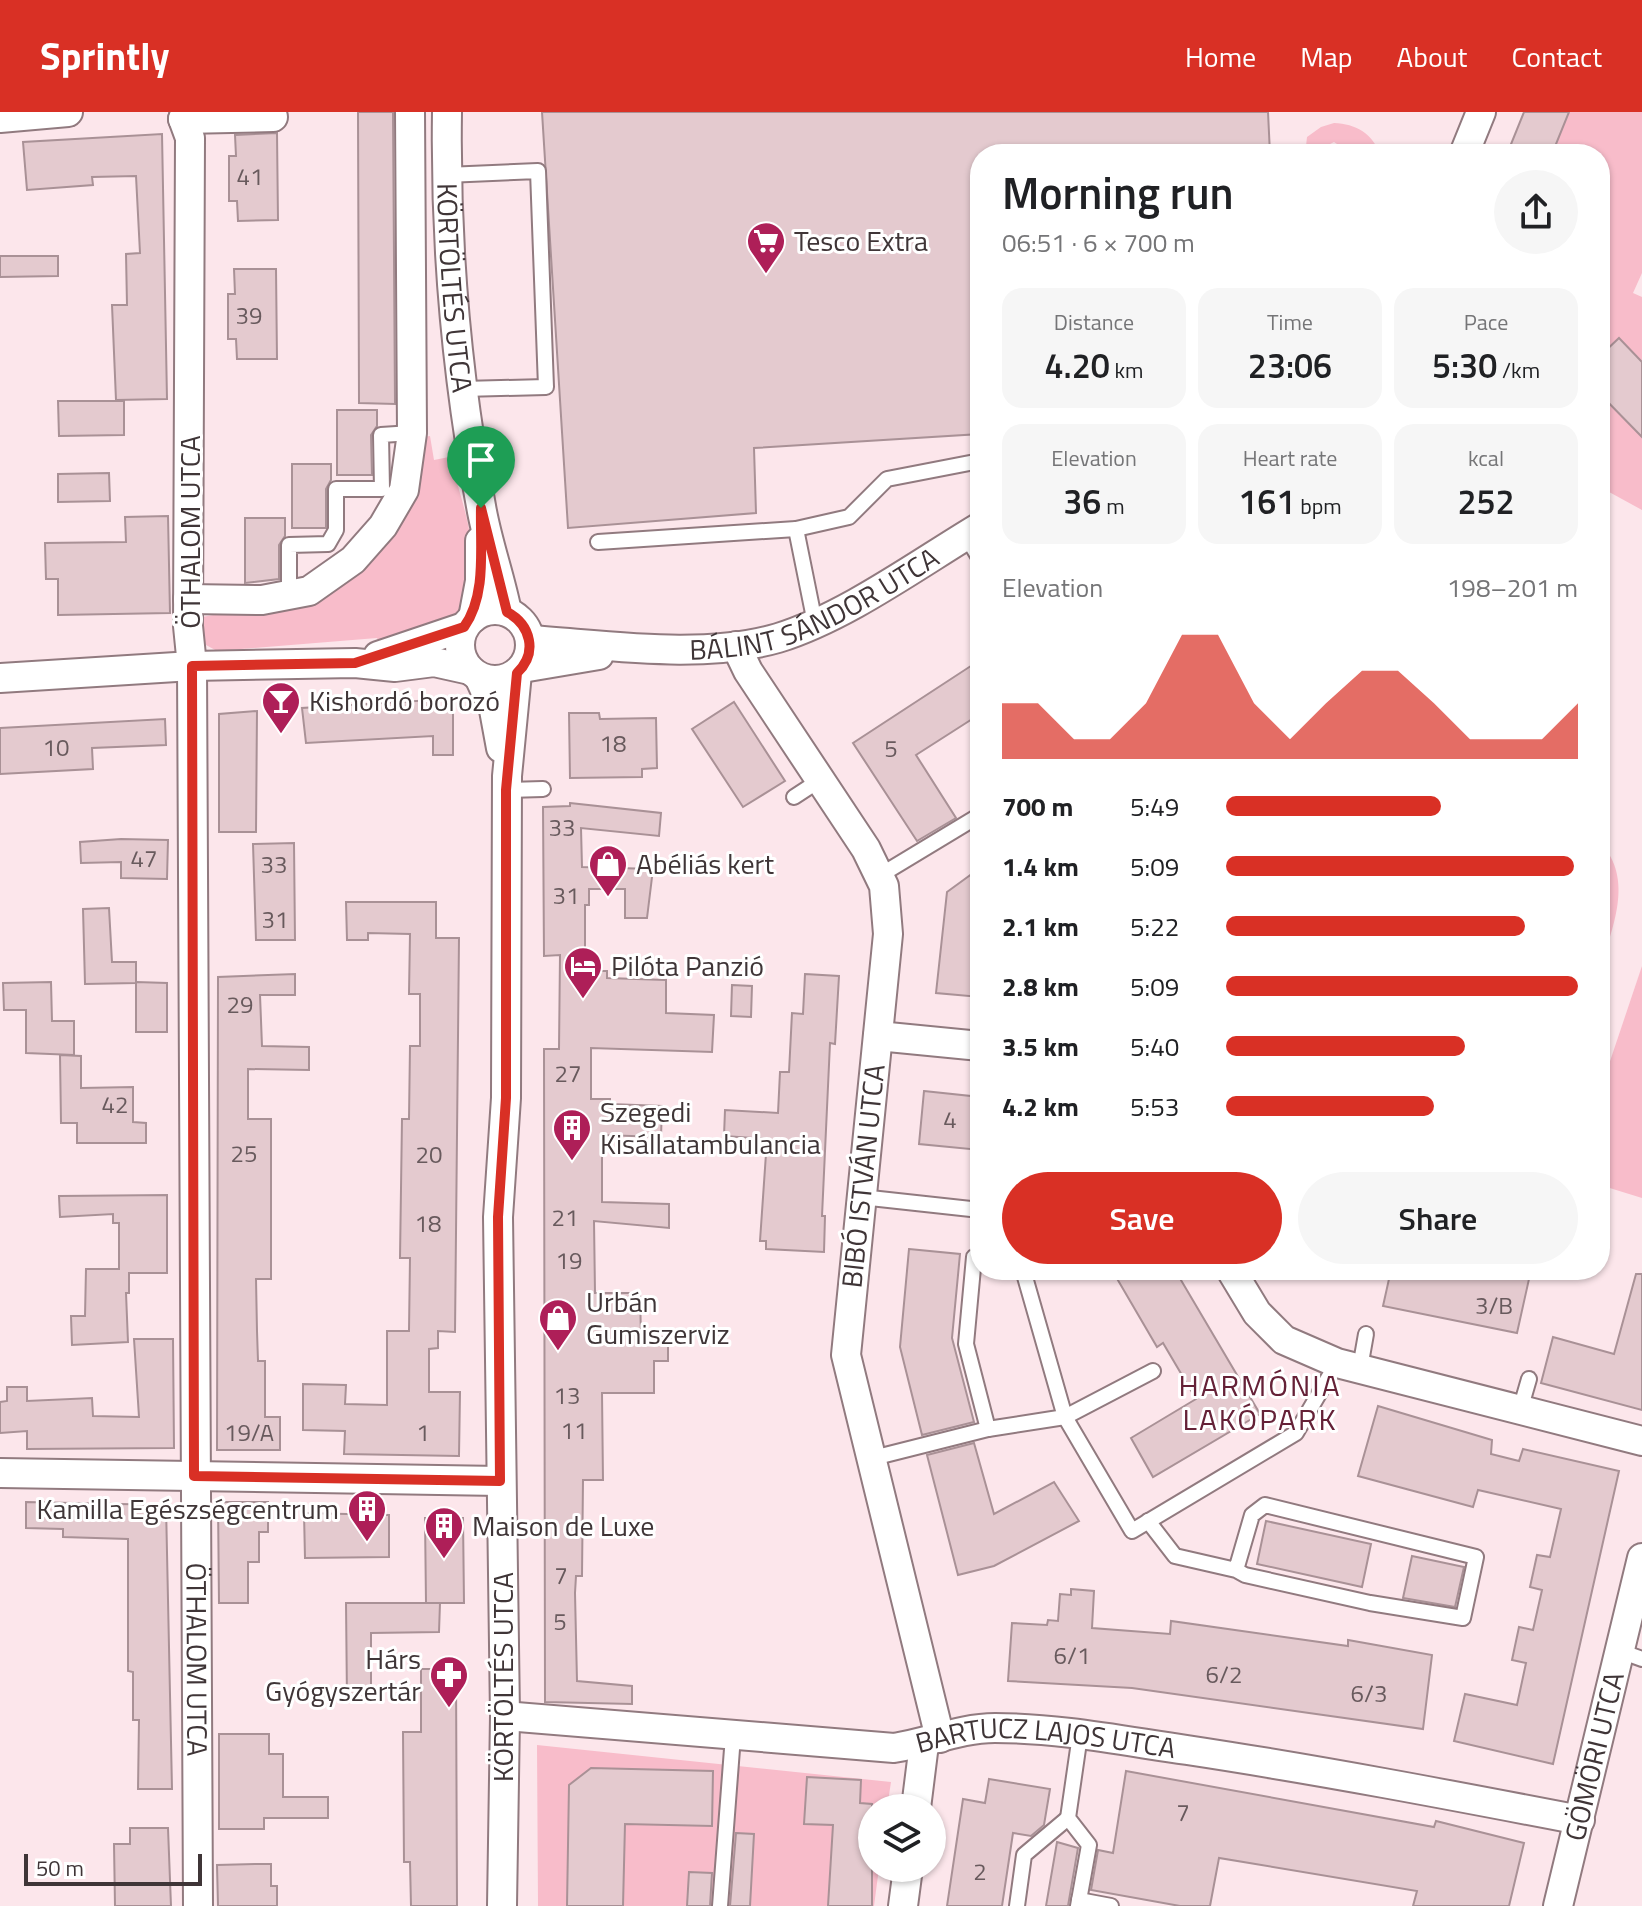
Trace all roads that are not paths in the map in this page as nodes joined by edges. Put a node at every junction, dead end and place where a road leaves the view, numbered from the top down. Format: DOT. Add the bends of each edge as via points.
graph roads {
  1 [pos="68,112"];
  2 [pos="410,112"];
  3 [pos="447,112"];
  4 [pos="1481,112"];
  5 [pos="178,115"];
  6 [pos="273,117"];
  7 [pos="0,118"];
  8 [pos="1468,144"];
  9 [pos="446,175"];
  10 [pos="463,389"];
  11 [pos="970,463"];
  12 [pos="389,496"];
  13 [pos="481,508"];
  14 [pos="796,529"];
  15 [pos="598,542"];
  16 [pos="970,544"];
  17 [pos="337,555"];
  18 [pos="289,596"];
  19 [pos="188,599"];
  20 [pos="507,612"];
  21 [pos="469,622"];
  22 [pos="815,623"];
  23 [pos="530,640"];
  24 [pos="736,646"];
  25 [pos="636,648"];
  26 [pos="355,663"];
  27 [pos="192,666"];
  28 [pos="520,670"];
  29 [pos="474,674"];
  30 [pos="0,678"];
  31 [pos="820,780"];
  32 [pos="507,783"];
  33 [pos="543,789"];
  34 [pos="794,797"];
  35 [pos="970,821"];
  36 [pos="879,876"];
  37 [pos="878,1036"];
  38 [pos="970,1045"];
  39 [pos="861,1197"];
  40 [pos="970,1209"];
  41 [pos="972,1280"];
  42 [pos="1026,1280"];
  43 [pos="1237,1280"];
  44 [pos="1366,1334"];
  45 [pos="1348,1365"];
  46 [pos="1153,1371"];
  47 [pos="1529,1379"];
  48 [pos="1520,1410"];
  49 [pos="1065,1417"];
  50 [pos="988,1429"];
  51 [pos="1642,1441"];
  52 [pos="869,1459"];
  53 [pos="0,1473"];
  54 [pos="194,1476"];
  55 [pos="500,1481"];
  56 [pos="1148,1521"];
  57 [pos="1236,1570"];
  58 [pos="1640,1576"];
  59 [pos="1631,1655"];
  60 [pos="505,1716"];
  61 [pos="1080,1735"];
  62 [pos="733,1736"];
  63 [pos="932,1741"];
  64 [pos="919,1794"];
  65 [pos="1068,1818"];
  66 [pos="1580,1820"];
  67 [pos="906,1882"];
  68 [pos="1079,1903"];
  69 [pos="198,1906"];
  70 [pos="502,1906"];
  71 [pos="720,1906"];
  72 [pos="903,1906"];
  73 [pos="1017,1906"];
  74 [pos="1111,1906"];
  75 [pos="1558,1906"];
  1 -- 7 [label="street"];
  2 -- 12 [label="street" via="412,433 404,490"];
  3 -- 9 [label="street, KÖRTÖLTÉS UTCA"];
  4 -- 8 [label="street"];
  5 -- 6 [label="street"];
  5 -- 19 [label="street, ÖTHALOM UTCA" via="190,138"];
  9 -- 10 [label="street, KÖRTÖLTÉS UTCA" via="447,260"];
  9 -- 10 [label="lane" via="538,171 546,387"];
  10 -- 13 [label="street, KÖRTÖLTÉS UTCA"];
  11 -- 14 [label="lane" via="887,479 849,517"];
  12 -- 17 [label="street" via="383,526"];
  12 -- 17 [label="lane" via="336,489"];
  13 -- 20 [label="street, KÖRTÖLTÉS UTCA"];
  13 -- 21 [label="street, KÖRTÖLTÉS UTCA" via="480,581"];
  14 -- 15 [label="lane"];
  14 -- 22 [label="lane"];
  16 -- 22 [label="street, BÁLINT SÁNDOR UTCA"];
  17 -- 18 [label="street" via="309,591"];
  17 -- 18 [label="lane" via="289,545"];
  18 -- 19 [label="street"];
  19 -- 27 [label="street, ÖTHALOM UTCA"];
  20 -- 21 [label="street" via="483,612"];
  20 -- 23 [label="street" via="522,623"];
  21 -- 26 [label="street"];
  21 -- 29 [label="street" via="459,649"];
  22 -- 24 [label="street, BÁLINT SÁNDOR UTCA"];
  23 -- 25 [label="street, BÁLINT SÁNDOR UTCA"];
  23 -- 28 [label="street"];
  24 -- 25 [label="street, BÁLINT SÁNDOR UTCA"];
  24 -- 31 [label="street, BIBÓ ISTVÁN UTCA"];
  25 -- 28 [label="street, BÁLINT SÁNDOR UTCA"];
  26 -- 27 [label="street"];
  26 -- 29 [label="street" via="395,667 434,662"];
  27 -- 30 [label="street"];
  27 -- 54 [label="street, ÖTHALOM UTCA"];
  28 -- 29 [label="street" via="502,680"];
  28 -- 32 [label="street, KÖRTÖLTÉS UTCA"];
  29 -- 32 [label="street, KÖRTÖLTÉS UTCA" via="494,710"];
  31 -- 34 [label="lane"];
  31 -- 36 [label="street, BIBÓ ISTVÁN UTCA"];
  32 -- 33 [label="lane"];
  32 -- 55 [label="street, KÖRTÖLTÉS UTCA" via="506,1098 498,1217"];
  35 -- 36 [label="lane"];
  36 -- 37 [label="street, BIBÓ ISTVÁN UTCA" via="888,934"];
  37 -- 38 [label="street"];
  37 -- 39 [label="street, BIBÓ ISTVÁN UTCA"];
  39 -- 40 [label="lane"];
  39 -- 52 [label="street, BIBÓ ISTVÁN UTCA" via="846,1355"];
  41 -- 50 [label="lane" via="966,1344"];
  42 -- 49 [label="lane"];
  43 -- 45 [label="street" via="1257,1313 1284,1340"];
  44 -- 45 [label="lane"];
  45 -- 48 [label="street"];
  45 -- 56 [label="lane" via="1296,1433"];
  46 -- 49 [label="lane"];
  47 -- 48 [label="lane"];
  48 -- 51 [label="street"];
  49 -- 50 [label="lane"];
  49 -- 56 [label="lane" via="1132,1531"];
  50 -- 52 [label="lane"];
  52 -- 63 [label="street, BIBÓ ISTVÁN UTCA"];
  53 -- 54 [label="street"];
  54 -- 55 [label="street"];
  54 -- 69 [label="street, ÖTHALOM UTCA"];
  55 -- 60 [label="street, KÖRTÖLTÉS UTCA"];
  56 -- 57 [label="lane" via="1175,1556"];
  57 -- 57 [label="lane" via="1370,1603 1463,1618 1476,1557 1265,1505 1252,1515"];
  58 -- 59 [label="street, GÖMÖRI UTCA"];
  59 -- 66 [label="street, GÖMÖRI UTCA"];
  60 -- 62 [label="street, BARTUCZ LAJOS UTCA"];
  60 -- 70 [label="street, KÖRTÖLTÉS UTCA"];
  61 -- 63 [label="street, BARTUCZ LAJOS UTCA" via="995,1728"];
  61 -- 65 [label="lane"];
  61 -- 66 [label="street, BARTUCZ LAJOS UTCA" via="1261,1761"];
  62 -- 63 [label="street, BARTUCZ LAJOS UTCA" via="894,1748"];
  62 -- 71 [label="lane"];
  63 -- 64 [label="street"];
  65 -- 68 [label="lane" via="1089,1845"];
  65 -- 73 [label="lane" via="1024,1855"];
  66 -- 75 [label="street, GÖMÖRI UTCA"];
  67 -- 72 [label="street"];
  68 -- 74 [label="lane"];
}
